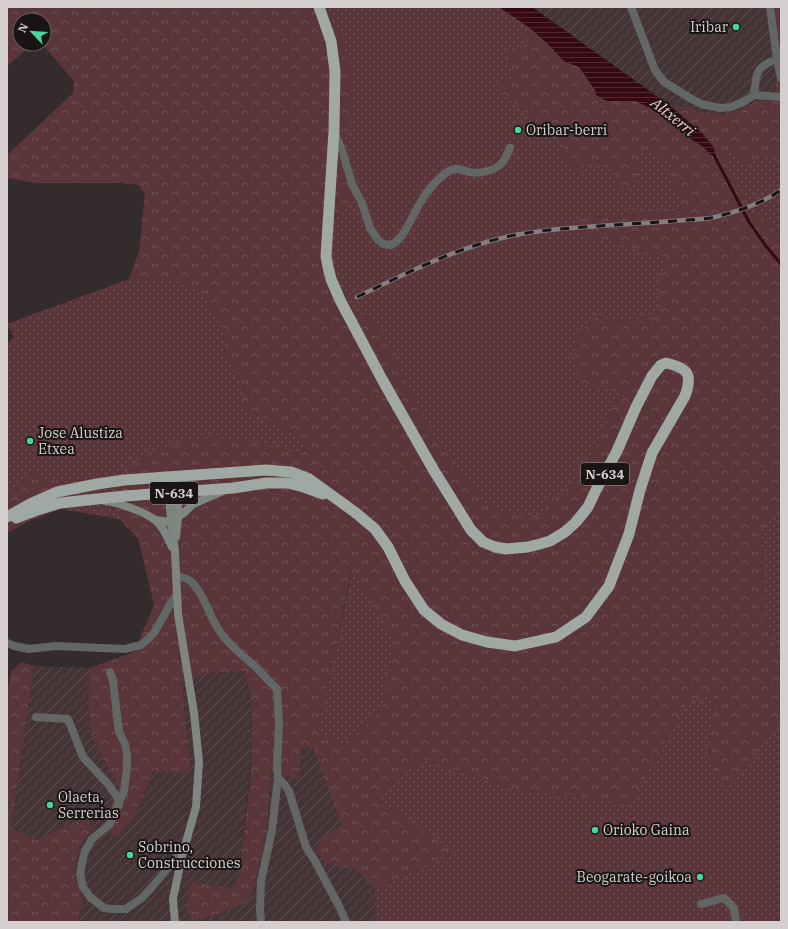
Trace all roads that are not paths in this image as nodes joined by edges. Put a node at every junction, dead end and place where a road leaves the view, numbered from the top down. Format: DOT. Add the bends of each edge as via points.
graph roads {
  1 [pos="319,7"];
  2 [pos="631,7"];
  3 [pos="770,7"];
  4 [pos="777,59"];
  5 [pos="781,78"];
  6 [pos="754,95"];
  7 [pos="781,97"];
  8 [pos="334,131"];
  9 [pos="510,148"];
  10 [pos="234,472"];
  11 [pos="97,484"];
  12 [pos="233,488"];
  13 [pos="173,493"];
  14 [pos="92,499"];
  15 [pos="341,502"];
  16 [pos="7,517"];
  17 [pos="174,519"];
  18 [pos="156,520"];
  19 [pos="7,521"];
  20 [pos="175,552"];
  21 [pos="176,575"];
  22 [pos="177,594"];
  23 [pos="7,643"];
  24 [pos="110,672"];
  25 [pos="36,717"];
  26 [pos="278,778"];
  27 [pos="119,805"];
  28 [pos="184,849"];
  29 [pos="701,904"];
  30 [pos="175,922"];
  31 [pos="261,922"];
  32 [pos="346,922"];
  33 [pos="736,922"];
  1 -- 8 [label="highway, N-634" via="331,41 335,71"];
  2 -- 6 [label="street" via="655,70 664,82 701,104 720,108 731,107"];
  3 -- 4 [label="street"];
  4 -- 5 [label="street"];
  4 -- 6 [label="street" via="765,63 758,71"];
  6 -- 7 [label="street"];
  8 -- 9 [label="street" via="370,228 378,240 391,245 403,235 420,202 449,172 456,168 472,173 491,170 502,164"];
  8 -- 15 [label="highway, N-634" via="326,256 331,279 379,374 433,470 471,530 483,542 506,549 528,547 550,541 565,532 588,507 636,407 652,376 661,365 666,362 684,369 689,381 685,396 652,453 629,534 609,586 586,618 556,637 515,646 462,635 441,624 424,610 375,529"];
  10 -- 11 [label="highway, N-634"];
  10 -- 13 [label="highway" via="184,481"];
  10 -- 15 [label="highway, N-634" via="291,472 309,479"];
  11 -- 13 [label="highway" via="157,484"];
  11 -- 16 [label="highway, N-634" via="57,492"];
  12 -- 13 [label="highway, N-634"];
  12 -- 15 [label="highway, N-634" via="288,483"];
  12 -- 17 [label="main road" via="193,504"];
  13 -- 14 [label="highway, N-634"];
  13 -- 17 [label="main road" via="179,508"];
  14 -- 18 [label="main road" via="113,502"];
  14 -- 19 [label="highway, N-634" via="60,503"];
  17 -- 18 [label="main road"];
  17 -- 20 [label="main road"];
  18 -- 20 [label="main road"];
  20 -- 21 [label="main road"];
  21 -- 22 [label="main road"];
  21 -- 26 [label="street" via="187,579 200,591 221,634 277,689"];
  22 -- 23 [label="street" via="154,632 141,645 125,648 29,648"];
  22 -- 28 [label="main road" via="199,762 196,806"];
  24 -- 27 [label="street" via="119,732 128,754 124,791"];
  25 -- 27 [label="street" via="68,718 83,757 108,784"];
  26 -- 31 [label="street" via="272,830 261,881"];
  26 -- 32 [label="street" via="289,791 306,846"];
  27 -- 28 [label="street" via="110,824 92,839 85,851 80,874 83,887 90,897 104,908 126,909 142,898"];
  28 -- 30 [label="main road" via="173,900"];
  29 -- 33 [label="street" via="724,898 734,908"];
}
